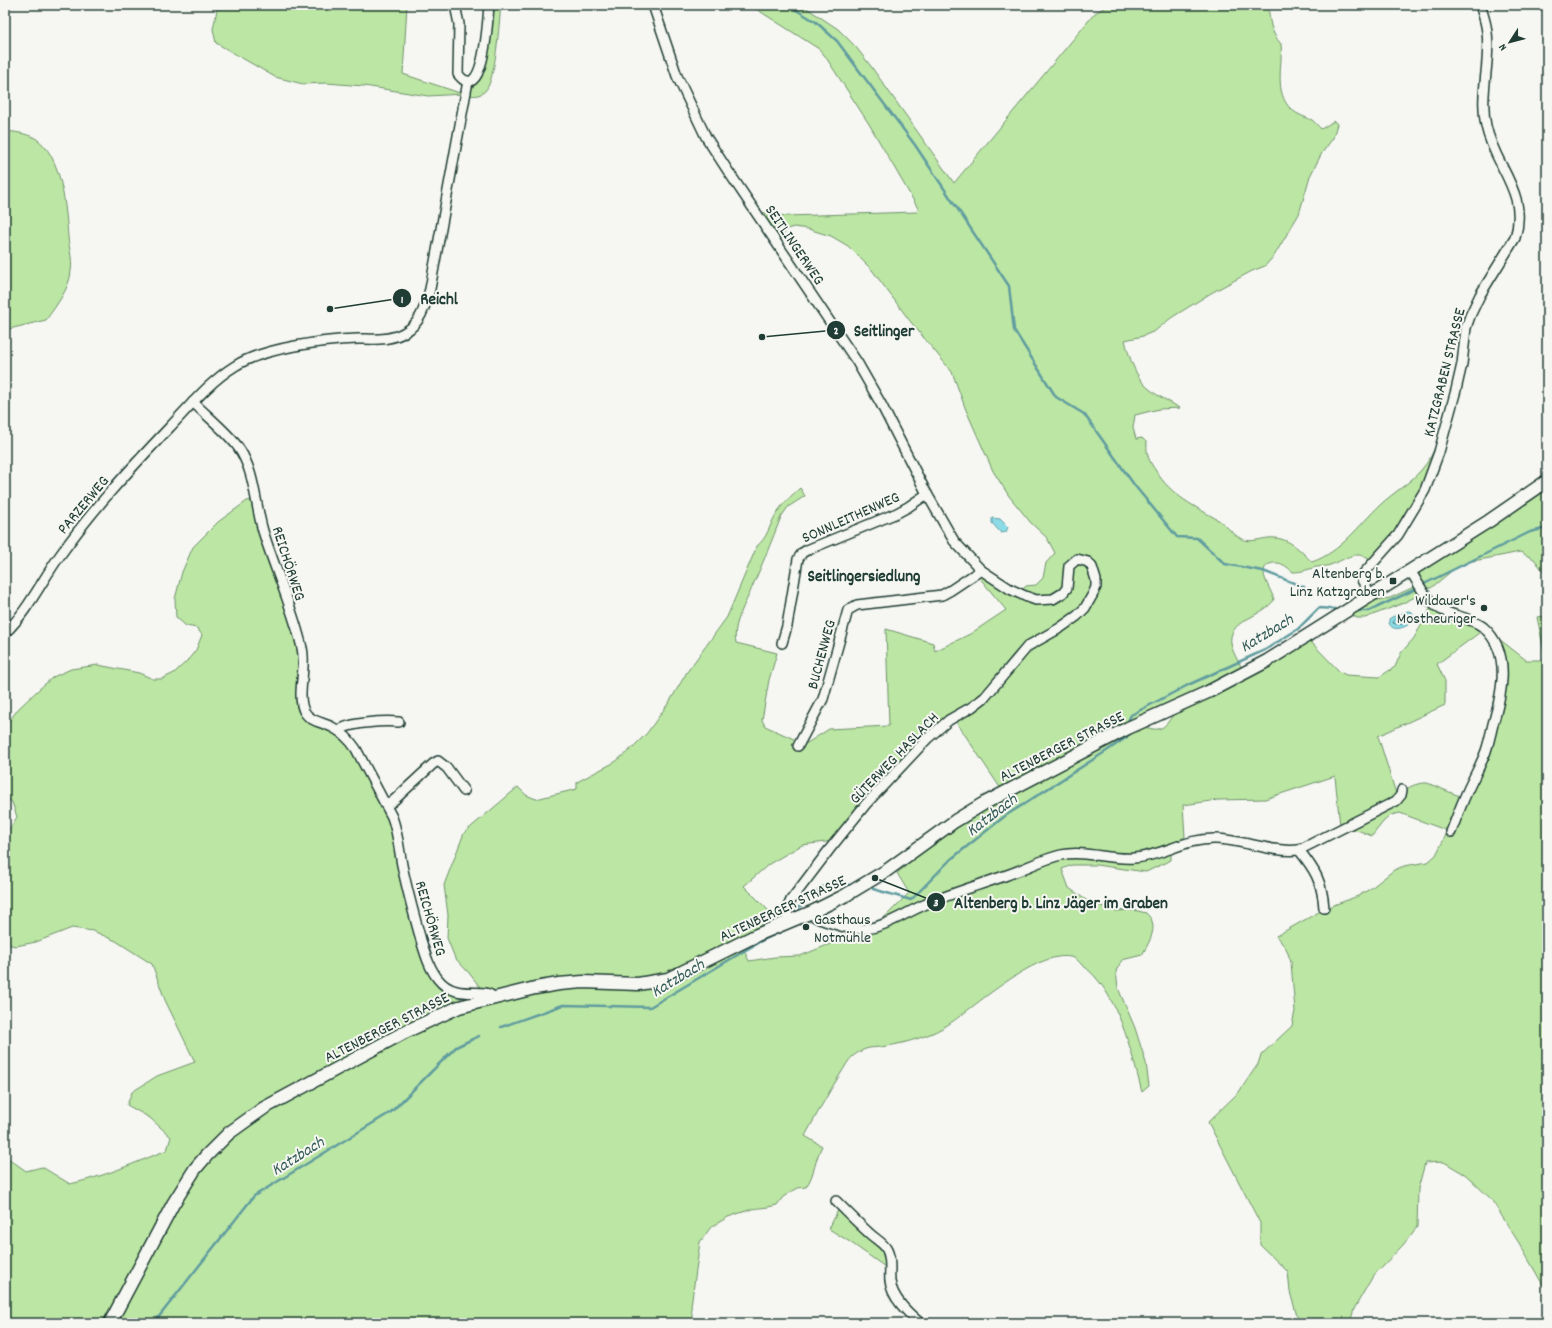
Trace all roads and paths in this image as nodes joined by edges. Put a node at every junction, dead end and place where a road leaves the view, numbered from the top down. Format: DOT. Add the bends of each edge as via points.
graph roads {
  1 [pos="455,5"];
  2 [pos="489,5"];
  3 [pos="653,5"];
  4 [pos="1480,5"];
  5 [pos="468,81"];
  6 [pos="193,402"];
  7 [pos="1547,481"];
  8 [pos="927,494"];
  9 [pos="981,570"];
  10 [pos="1410,570"];
  11 [pos="1370,596"];
  12 [pos="5,633"];
  13 [pos="782,644"];
  14 [pos="399,722"];
  15 [pos="339,731"];
  16 [pos="798,746"];
  17 [pos="1402,790"];
  18 [pos="464,791"];
  19 [pos="386,805"];
  20 [pos="1451,832"];
  21 [pos="1299,850"];
  22 [pos="1324,908"];
  23 [pos="812,912"];
  24 [pos="788,921"];
  25 [pos="493,997"];
  26 [pos="836,1201"];
  27 [pos="110,1323"];
  28 [pos="920,1323"];
  1 -- 5 [label="street" via="459,24 458,74 463,80"];
  2 -- 5 [label="street" via="482,65 478,75"];
  3 -- 8 [label="street, SEITLINGERWEG" via="677,76 706,137 857,362"];
  4 -- 11 [label="street, KATZGRABEN STRASSE" via="1487,32 1484,115 1489,138 1515,194 1519,213 1518,228 1470,316 1456,390 1439,452 1425,490 1398,536 1364,574 1362,580"];
  5 -- 6 [label="street, PARZERWEG" via="430,289 425,307 414,325 401,334 385,339 323,343 253,356 229,370"];
  6 -- 12 [label="street, PARZERWEG" via="86,522 17,620"];
  6 -- 15 [label="street, REICHÖRWEG" via="238,447 245,460 263,529 303,650 301,703 305,713 312,720"];
  7 -- 10 [label="street, ALTENBERGER STRASSE"];
  8 -- 9 [label="street, GÜTERWEG HASLACH" via="954,540"];
  8 -- 13 [label="street, SONNLEITHENWEG" via="908,508 802,553 798,559"];
  9 -- 16 [label="street, BUCHENWEG" via="942,594 857,605 848,610 823,699"];
  9 -- 24 [label="street, GÜTERWEG HASLACH" via="1025,596 1036,600 1053,600 1067,588 1069,566 1077,559 1081,559 1092,567 1096,587 1077,616 1028,646 985,697 937,730 866,804 791,900 787,909"];
  10 -- 11 [label="street, ALTENBERGER STRASSE"];
  10 -- 20 [label="street" via="1432,603 1443,611 1473,620 1483,627 1500,652 1503,683 1486,751"];
  11 -- 23 [label="street, ALTENBERGER STRASSE" via="1267,661 1208,692 1128,728 983,804 875,878"];
  14 -- 15 [label="street" via="345,726"];
  15 -- 19 [label="street, REICHÖRWEG" via="356,749"];
  17 -- 21 [label="street" via="1396,801"];
  18 -- 19 [label="street" via="447,768 438,761"];
  19 -- 25 [label="street, REICHÖRWEG" via="397,829 409,896 434,972 444,985 455,992 488,993"];
  21 -- 22 [label="street" via="1318,876"];
  21 -- 23 [label="street" via="1276,850 1214,838 1185,842 1155,854 1133,858 1070,854 946,896 871,928 850,928 819,919"];
  23 -- 24 [label="street, ALTENBERGER STRASSE"];
  24 -- 25 [label="street, ALTENBERGER STRASSE" via="668,980 638,984 559,984"];
  25 -- 27 [label="street, ALTENBERGER STRASSE" via="459,1007 404,1032 264,1108 229,1133 207,1155 183,1186"];
  26 -- 28 [label="street" via="883,1244 890,1264 893,1291 903,1306"];
}
